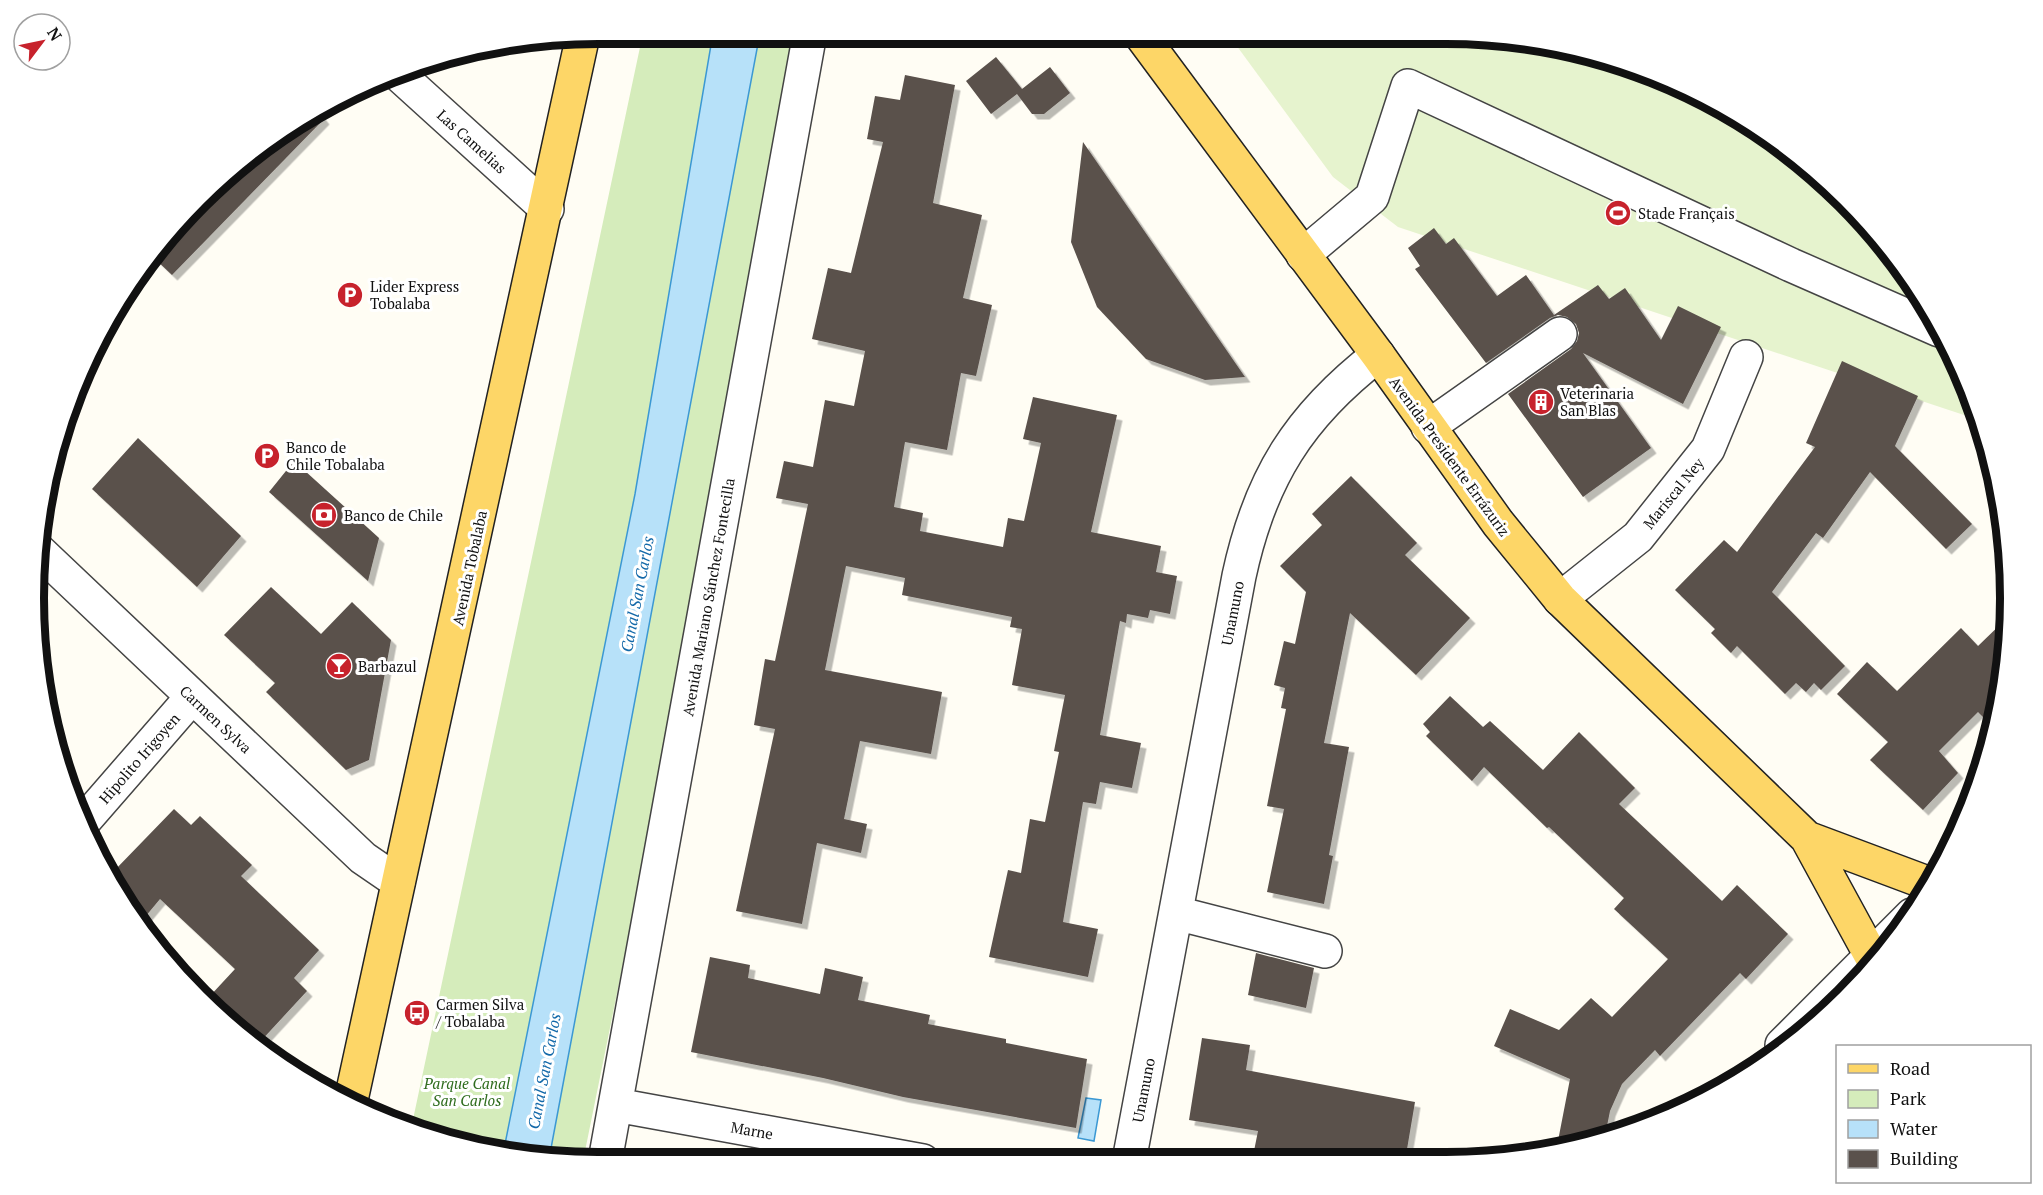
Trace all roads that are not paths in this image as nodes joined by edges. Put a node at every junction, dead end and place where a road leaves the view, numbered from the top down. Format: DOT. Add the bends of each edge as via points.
graph roads {
  1 [pos="581,44"];
  2 [pos="808,44"];
  3 [pos="1147,44"];
  4 [pos="404,79"];
  5 [pos="547,209"];
  6 [pos="1303,255"];
  7 [pos="1927,325"];
  8 [pos="1560,334"];
  9 [pos="1378,355"];
  10 [pos="1746,357"];
  11 [pos="1428,427"];
  12 [pos="45,557"];
  13 [pos="1560,599"];
  14 [pos="192,697"];
  15 [pos="89,816"];
  16 [pos="1807,838"];
  17 [pos="1921,881"];
  18 [pos="398,882"];
  19 [pos="1176,912"];
  20 [pos="1325,951"];
  21 [pos="1870,954"];
  22 [pos="352,1094"];
  23 [pos="616,1105"];
  24 [pos="608,1152"];
  25 [pos="874,1152"];
  26 [pos="1132,1152"];
  1 -- 5 [label="main road, Avenida Tobalaba"];
  2 -- 23 [label="street, Avenida Mariano Sánchez Fontecilla"];
  3 -- 6 [label="main road, Avenida Presidente Errázuriz"];
  4 -- 5 [label="street, Las Camelias"];
  5 -- 18 [label="main road, Avenida Tobalaba"];
  6 -- 7 [label="street" via="1372,197 1408,86"];
  6 -- 9 [label="main road, Avenida Presidente Errázuriz"];
  8 -- 11 [label="street"];
  9 -- 11 [label="main road, Avenida Presidente Errázuriz"];
  9 -- 19 [label="street, Unamuno" via="1310,416 1283,455 1256,511 1239,576"];
  10 -- 13 [label="street, Mariscal Ney" via="1708,449 1638,537"];
  11 -- 13 [label="main road, Avenida Presidente Errázuriz"];
  12 -- 14 [label="street, Carmen Sylva"];
  13 -- 16 [label="main road, Avenida Presidente Errázuriz"];
  14 -- 15 [label="street, Hipolito Irigoyen"];
  14 -- 18 [label="street, Carmen Sylva" via="363,858"];
  16 -- 17 [label="main road, Avenida Presidente Errázuriz"];
  16 -- 21 [label="main road, Avenida Presidente Errázuriz"];
  18 -- 22 [label="main road, Avenida Tobalaba"];
  19 -- 20 [label="street"];
  19 -- 26 [label="street, Unamuno"];
  23 -- 24 [label="street, Avenida Mariano Sánchez Fontecilla"];
  23 -- 25 [label="street, Marne"];
}
